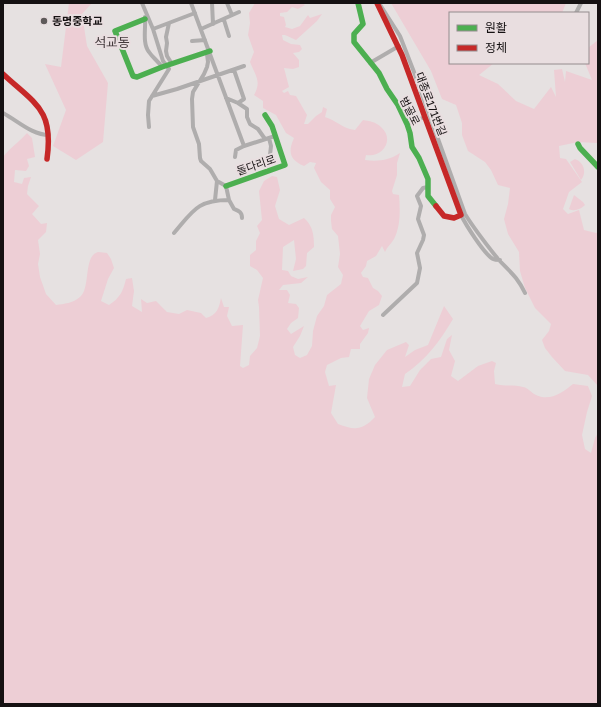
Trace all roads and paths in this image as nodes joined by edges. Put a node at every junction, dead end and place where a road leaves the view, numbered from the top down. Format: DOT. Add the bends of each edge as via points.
graph roads {
  1 [pos="142,3"];
  2 [pos="191,3"];
  3 [pos="212,3"];
  4 [pos="227,3"];
  5 [pos="358,3"];
  6 [pos="378,3"];
  7 [pos="581,3"];
  8 [pos="144,10"];
  9 [pos="239,12"];
  10 [pos="576,12"];
  11 [pos="195,13"];
  12 [pos="232,15"];
  13 [pos="145,19"];
  14 [pos="224,20"];
  15 [pos="169,24"];
  16 [pos="213,24"];
  17 [pos="153,29"];
  18 [pos="201,29"];
  19 [pos="229,36"];
  20 [pos="205,40"];
  21 [pos="192,41"];
  22 [pos="401,45"];
  23 [pos="210,52"];
  24 [pos="370,63"];
  25 [pos="167,66"];
  26 [pos="244,66"];
  27 [pos="234,70"];
  28 [pos="3,74"];
  29 [pos="218,75"];
  30 [pos="201,80"];
  31 [pos="152,96"];
  32 [pos="226,98"];
  33 [pos="238,103"];
  34 [pos="3,114"];
  35 [pos="265,115"];
  36 [pos="425,117"];
  37 [pos="408,124"];
  38 [pos="149,127"];
  39 [pos="49,135"];
  40 [pos="269,138"];
  41 [pos="578,144"];
  42 [pos="244,146"];
  43 [pos="270,155"];
  44 [pos="235,157"];
  45 [pos="47,159"];
  46 [pos="598,167"];
  47 [pos="217,181"];
  48 [pos="226,186"];
  49 [pos="428,187"];
  50 [pos="215,200"];
  51 [pos="229,200"];
  52 [pos="463,214"];
  53 [pos="242,218"];
  54 [pos="174,233"];
  55 [pos="525,292"];
  56 [pos="384,316"];
  1 -- 8 [label="street"];
  2 -- 11 [label="street, 돌다리로"];
  3 -- 16 [label="street"];
  4 -- 12 [label="street"];
  5 -- 24 [label="street, 범골로" via="363,24 353,39"];
  6 -- 22 [label="street, 대종로171번길"];
  7 -- 10 [label="street"];
  8 -- 13 [label="street"];
  8 -- 17 [label="street"];
  9 -- 12 [label="street"];
  11 -- 15 [label="street"];
  11 -- 18 [label="street, 돌다리로"];
  12 -- 14 [label="street"];
  13 -- 25 [label="street" via="148,52"];
  13 -- 25 [label="street" via="115,31 133,76 137,77"];
  14 -- 16 [label="street"];
  14 -- 19 [label="street"];
  15 -- 17 [label="street"];
  15 -- 25 [label="street" via="166,37"];
  16 -- 18 [label="street"];
  17 -- 25 [label="street"];
  18 -- 20 [label="street, 돌다리로"];
  20 -- 21 [label="street"];
  20 -- 23 [label="street, 돌다리로"];
  22 -- 24 [label="street"];
  22 -- 36 [label="street, 대종로171번길"];
  22 -- 52 [label="street"];
  23 -- 25 [label="street"];
  23 -- 29 [label="street, 돌다리로"];
  23 -- 30 [label="street" via="207,54 207,67"];
  24 -- 37 [label="street, 범골로" via="381,76"];
  25 -- 31 [label="street" via="169,69"];
  26 -- 27 [label="street"];
  27 -- 29 [label="street"];
  27 -- 33 [label="street" via="244,99"];
  28 -- 39 [label="street" via="46,117"];
  29 -- 30 [label="street"];
  29 -- 32 [label="street, 돌다리로"];
  30 -- 31 [label="street"];
  30 -- 47 [label="street" via="193,92 193,127 199,144 200,158"];
  31 -- 38 [label="street" via="147,107"];
  32 -- 33 [label="street"];
  32 -- 42 [label="street, 돌다리로"];
  33 -- 40 [label="street, 돌다리로" via="247,109 250,124"];
  34 -- 39 [label="street" via="35,132"];
  35 -- 40 [label="street, 돌다리로" via="272,126"];
  36 -- 37 [label="street"];
  36 -- 52 [label="street, 대종로171번길"];
  37 -- 49 [label="street, 범골로" via="412,147 428,179"];
  39 -- 45 [label="street"];
  40 -- 42 [label="street, 돌다리로"];
  40 -- 43 [label="street, 돌다리로"];
  40 -- 48 [label="street, 돌다리로" via="285,165"];
  41 -- 46 [label="street"];
  42 -- 44 [label="street, 돌다리로" via="236,150"];
  47 -- 48 [label="street"];
  47 -- 50 [label="street"];
  48 -- 51 [label="street"];
  49 -- 52 [label="street, 범골로" via="429,199 444,216 454,218"];
  49 -- 56 [label="street" via="423,188 417,196 421,206 418,219 424,235 417,252 420,268 417,283"];
  50 -- 51 [label="street"];
  50 -- 54 [label="street" via="197,206"];
  51 -- 53 [label="street" via="233,211 239,211"];
  52 -- 55 [label="street, 대종로171번길" via="466,225 481,246 493,258 500,260 519,280"];
}
